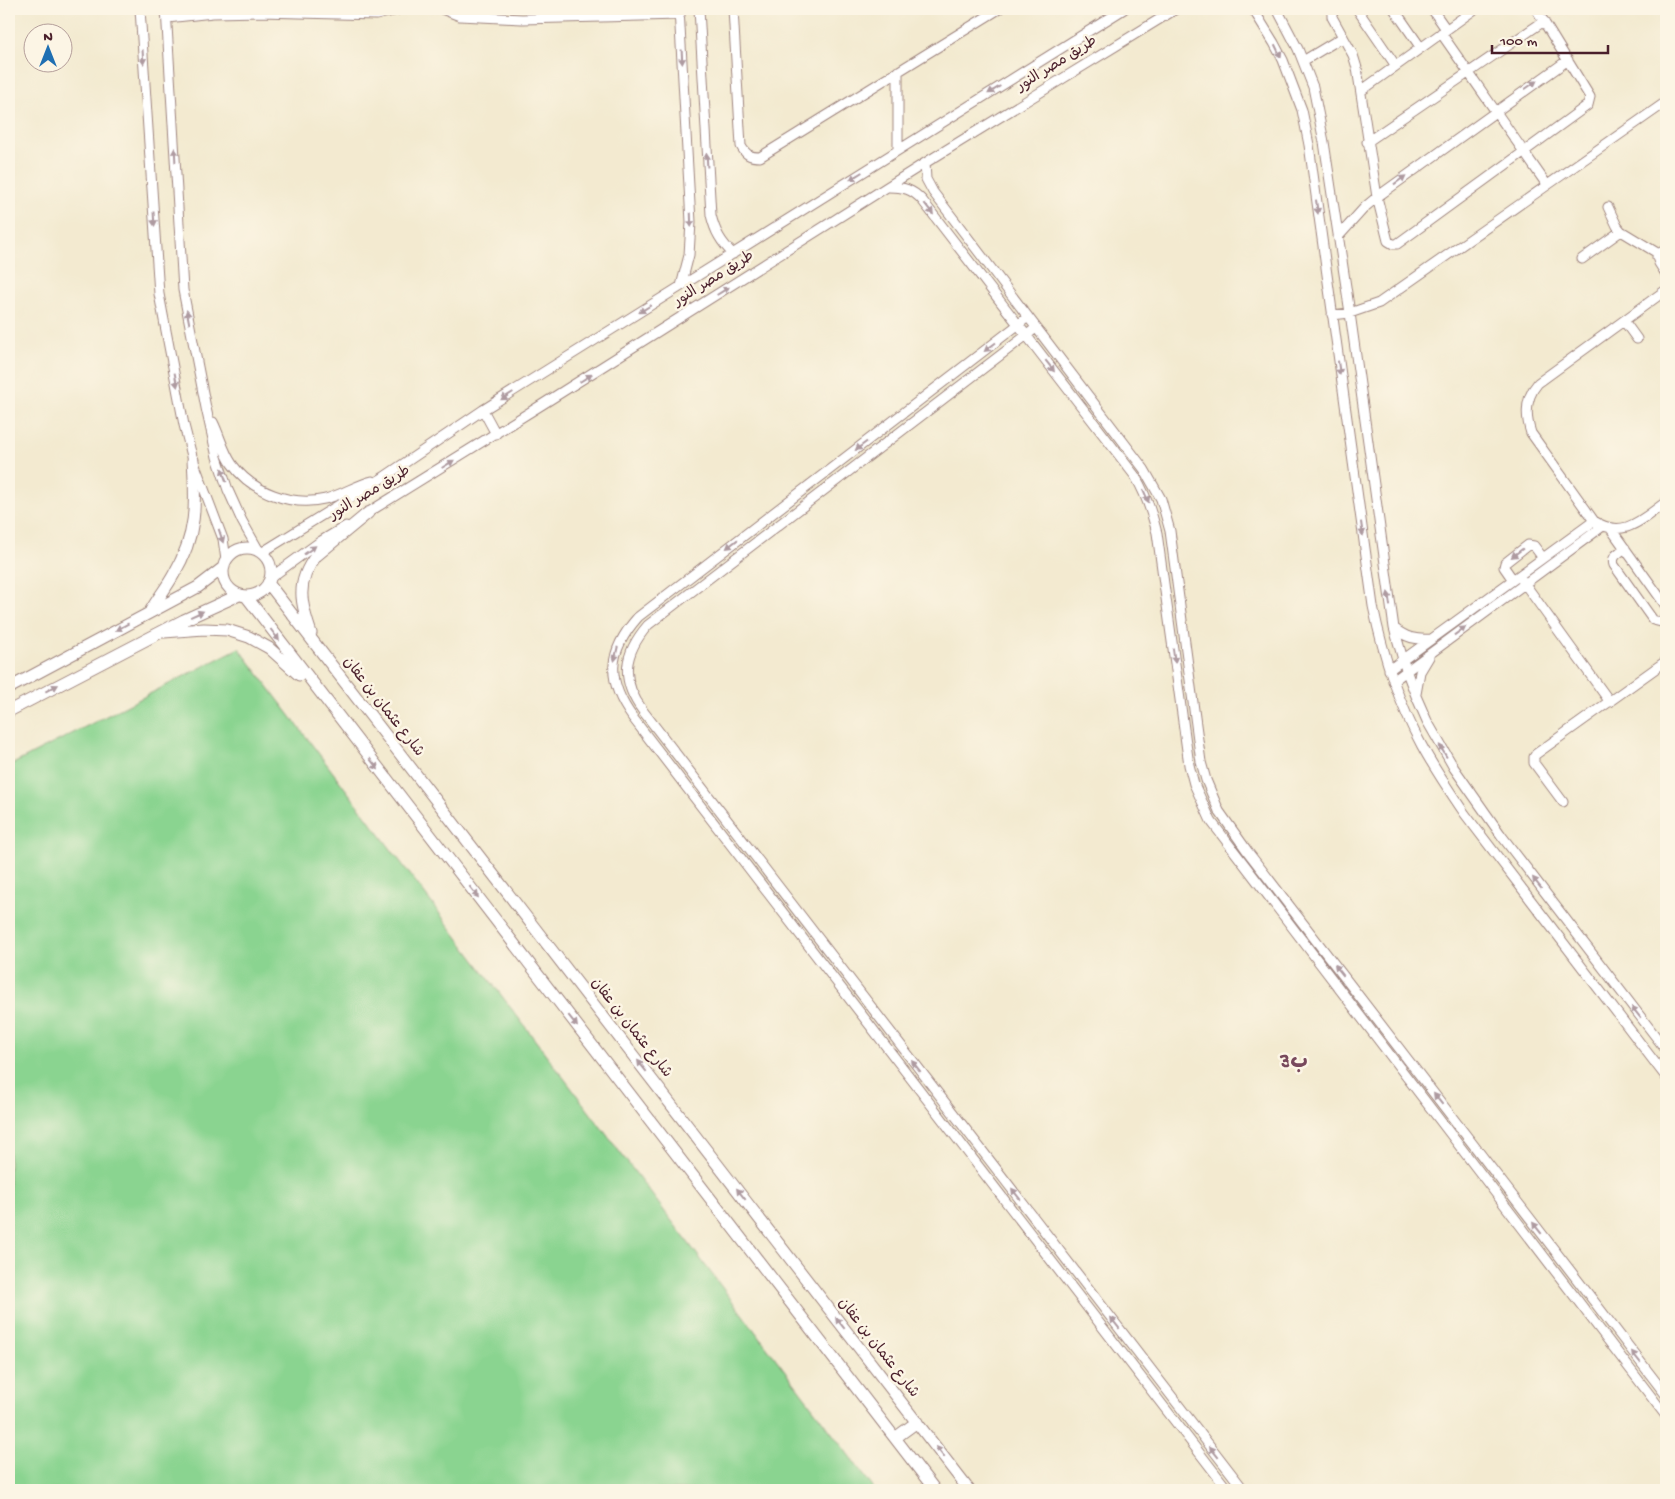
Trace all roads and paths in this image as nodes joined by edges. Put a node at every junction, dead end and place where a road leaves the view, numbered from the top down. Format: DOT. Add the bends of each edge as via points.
graph roads {
  1 [pos="140,9"];
  2 [pos="402,9"];
  3 [pos="442,9"];
  4 [pos="699,9"];
  5 [pos="733,9"];
  6 [pos="999,9"];
  7 [pos="1124,9"];
  8 [pos="1176,9"];
  9 [pos="1253,9"];
  10 [pos="1277,9"];
  11 [pos="1336,9"];
  12 [pos="1357,9"];
  13 [pos="1394,9"];
  14 [pos="1432,9"];
  15 [pos="1536,9"];
  16 [pos="1471,10"];
  17 [pos="680,12"];
  18 [pos="166,13"];
  19 [pos="1544,21"];
  20 [pos="1443,31"];
  21 [pos="1343,36"];
  22 [pos="1421,48"];
  23 [pos="1568,60"];
  24 [pos="1303,61"];
  25 [pos="1396,66"];
  26 [pos="898,71"];
  27 [pos="1468,73"];
  28 [pos="1361,91"];
  29 [pos="1666,102"];
  30 [pos="1495,111"];
  31 [pos="1367,142"];
  32 [pos="898,150"];
  33 [pos="1523,152"];
  34 [pos="925,163"];
  35 [pos="1547,185"];
  36 [pos="889,187"];
  37 [pos="1376,197"];
  38 [pos="1608,207"];
  39 [pos="1621,231"];
  40 [pos="1338,237"];
  41 [pos="1663,251"];
  42 [pos="733,254"];
  43 [pos="1582,259"];
  44 [pos="1666,274"];
  45 [pos="681,286"];
  46 [pos="1666,290"];
  47 [pos="1350,313"];
  48 [pos="1332,315"];
  49 [pos="1028,317"];
  50 [pos="1624,321"];
  51 [pos="1018,325"];
  52 [pos="1036,328"];
  53 [pos="1026,336"];
  54 [pos="1637,339"];
  55 [pos="206,408"];
  56 [pos="483,410"];
  57 [pos="496,434"];
  58 [pos="193,460"];
  59 [pos="384,477"];
  60 [pos="1666,502"];
  61 [pos="368,513"];
  62 [pos="1594,521"];
  63 [pos="1607,528"];
  64 [pos="1625,548"];
  65 [pos="260,552"];
  66 [pos="1543,558"];
  67 [pos="225,563"];
  68 [pos="1516,577"];
  69 [pos="269,581"];
  70 [pos="1525,584"];
  71 [pos="242,596"];
  72 [pos="1666,606"];
  73 [pos="149,612"];
  74 [pos="1666,618"];
  75 [pos="1394,628"];
  76 [pos="160,632"];
  77 [pos="1431,639"];
  78 [pos="314,642"];
  79 [pos="1433,651"];
  80 [pos="1403,659"];
  81 [pos="1666,661"];
  82 [pos="1389,670"];
  83 [pos="1406,670"];
  84 [pos="1393,681"];
  85 [pos="9,688"];
  86 [pos="319,693"];
  87 [pos="1416,696"];
  88 [pos="1610,702"];
  89 [pos="9,711"];
  90 [pos="1563,802"];
  91 [pos="1666,1050"];
  92 [pos="1666,1077"];
  93 [pos="1666,1395"];
  94 [pos="1666,1416"];
  95 [pos="917,1422"];
  96 [pos="895,1438"];
  97 [pos="935,1490"];
  98 [pos="969,1490"];
  99 [pos="1228,1490"];
  100 [pos="1244,1490"];
  1 -- 58 [label="street, one-way" via="159,294"];
  2 -- 18 [label="street" via="376,15"];
  3 -- 17 [label="street" via="460,16 522,19"];
  42 -- 4 [label="street, one-way" via="718,238 711,216"];
  5 -- 26 [label="street" via="741,146 752,158 760,158"];
  6 -- 26 [label="street"];
  7 -- 32 [label="street, طريق مصر النور, one-way"];
  8 -- 34 [label="street, طريق مصر النور"];
  9 -- 48 [label="street, one-way" via="1283,60 1302,110"];
  10 -- 24 [label="street"];
  11 -- 21 [label="street" via="1332,17"];
  12 -- 25 [label="street"];
  13 -- 22 [label="street"];
  14 -- 20 [label="street"];
  15 -- 19 [label="street"];
  16 -- 20 [label="street"];
  17 -- 45 [label="street, one-way" via="691,222 689,255"];
  55 -- 18 [label="street, one-way" via="183,290"];
  19 -- 23 [label="street"];
  19 -- 27 [label="street"];
  20 -- 22 [label="street"];
  20 -- 27 [label="street"];
  21 -- 24 [label="street"];
  21 -- 28 [label="street" via="1353,55"];
  22 -- 25 [label="street"];
  30 -- 23 [label="street, one-way"];
  23 -- 33 [label="street" via="1590,98 1588,105"];
  24 -- 40 [label="street" via="1313,87 1324,142"];
  25 -- 28 [label="street"];
  26 -- 32 [label="street"];
  27 -- 30 [label="street"];
  27 -- 31 [label="street"];
  28 -- 31 [label="street"];
  29 -- 35 [label="street"];
  30 -- 33 [label="street"];
  37 -- 30 [label="street, one-way"];
  31 -- 37 [label="street"];
  32 -- 42 [label="street, طريق مصر النور, one-way"];
  33 -- 35 [label="street"];
  33 -- 37 [label="street" via="1397,244 1388,241"];
  34 -- 36 [label="street, طريق مصر النور"];
  34 -- 49 [label="street" via="926,178 933,192"];
  35 -- 47 [label="street" via="1379,302"];
  36 -- 51 [label="street, one-way" via="903,187 922,200"];
  57 -- 36 [label="street, طريق مصر النور, one-way"];
  37 -- 40 [label="street"];
  38 -- 39 [label="street"];
  39 -- 41 [label="street"];
  39 -- 43 [label="street"];
  40 -- 47 [label="street"];
  41 -- 44 [label="street" via="1657,260"];
  42 -- 45 [label="street, طريق مصر النور"];
  45 -- 56 [label="street, طريق مصر النور, one-way"];
  46 -- 50 [label="street"];
  47 -- 48 [label="street"];
  75 -- 47 [label="street, one-way"];
  48 -- 82 [label="street, one-way" via="1373,606"];
  49 -- 51 [label="street"];
  49 -- 52 [label="street"];
  50 -- 54 [label="street"];
  50 -- 62 [label="street" via="1538,383 1526,407 1531,434"];
  51 -- 53 [label="street"];
  51 -- 99 [label="street, one-way" via="638,617 617,647 615,683 618,695 633,718"];
  52 -- 53 [label="street"];
  93 -- 52 [label="street, one-way" via="1219,811 1208,787 1202,762 1170,531 1161,499 1144,469"];
  53 -- 94 [label="street, one-way" via="1135,476 1149,504 1157,534 1189,765 1211,821"];
  100 -- 53 [label="street, one-way" via="643,711 629,683 631,652 648,625"];
  55 -- 59 [label="street" via="222,448 233,465 247,480 283,498 324,500"];
  65 -- 55 [label="street, one-way" via="228,490"];
  56 -- 57 [label="street"];
  56 -- 59 [label="street, طريق مصر النور"];
  61 -- 57 [label="street, طريق مصر النور, one-way"];
  58 -- 67 [label="street, one-way" via="223,539"];
  58 -- 73 [label="main road" via="194,521 189,541 175,573"];
  59 -- 65 [label="street, طريق مصر النور"];
  60 -- 63 [label="street" via="1632,526"];
  69 -- 61 [label="street, طريق مصر النور, one-way" via="321,541"];
  61 -- 78 [label="main road" via="316,556 305,574 302,605"];
  62 -- 63 [label="street"];
  62 -- 66 [label="street"];
  63 -- 64 [label="street"];
  63 -- 70 [label="street"];
  64 -- 72 [label="street"];
  64 -- 74 [label="street" via="1614,557 1614,565 1653,620 1661,622"];
  65 -- 67 [label="main road" via="244,548 237,550"];
  65 -- 69 [label="main road" via="269,562"];
  66 -- 68 [label="street"];
  66 -- 68 [label="street, one-way" via="1534,546 1528,545 1505,563 1504,567"];
  67 -- 71 [label="main road" via="224,580 228,587"];
  67 -- 73 [label="main road" via="198,587"];
  68 -- 70 [label="street"];
  68 -- 77 [label="street"];
  69 -- 71 [label="main road" via="259,593"];
  69 -- 78 [label="main road, شارع عثمان بن عفان"];
  79 -- 70 [label="street, one-way"];
  70 -- 88 [label="street"];
  76 -- 71 [label="main road, one-way"];
  71 -- 86 [label="main road, one-way"];
  73 -- 85 [label="main road, one-way"];
  75 -- 77 [label="street" via="1410,638"];
  75 -- 80 [label="street"];
  76 -- 86 [label="main road" via="204,628 227,630 249,637 269,648"];
  89 -- 76 [label="main road, one-way"];
  77 -- 80 [label="street"];
  95 -- 78 [label="main road, شارع عثمان بن عفان, one-way"];
  79 -- 83 [label="street"];
  79 -- 87 [label="street" via="1420,672"];
  80 -- 82 [label="street"];
  80 -- 83 [label="street"];
  81 -- 88 [label="street"];
  82 -- 84 [label="street"];
  83 -- 84 [label="street"];
  83 -- 87 [label="street"];
  84 -- 92 [label="street" via="1422,746 1464,814"];
  86 -- 96 [label="main road, one-way"];
  91 -- 87 [label="street, one-way" via="1478,804 1440,745"];
  88 -- 90 [label="street" via="1534,757 1534,763"];
  95 -- 96 [label="main road"];
  98 -- 95 [label="main road, شارع عثمان بن عفان, one-way"];
  96 -- 97 [label="main road"];
}
